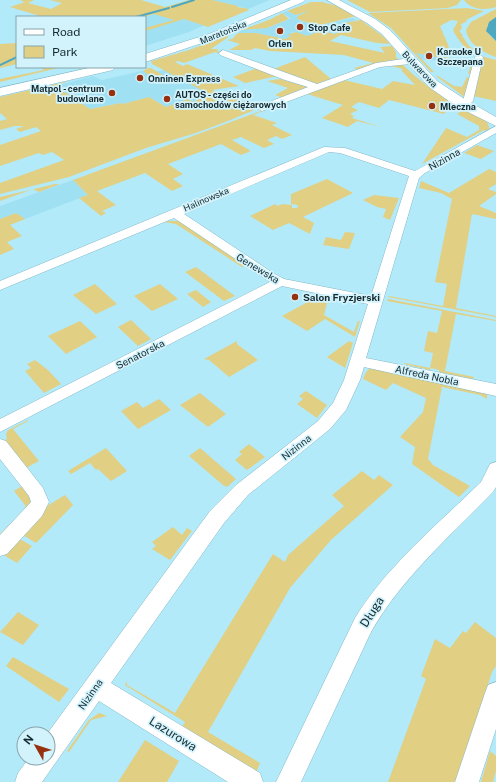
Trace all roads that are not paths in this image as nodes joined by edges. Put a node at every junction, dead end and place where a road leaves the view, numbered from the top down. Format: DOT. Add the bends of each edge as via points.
graph roads {
  1 [pos="286,0"];
  2 [pos="300,0"];
  3 [pos="328,1"];
  4 [pos="146,52"];
  5 [pos="223,53"];
  6 [pos="479,57"];
  7 [pos="146,58"];
  8 [pos="410,60"];
  9 [pos="80,68"];
  10 [pos="105,68"];
  11 [pos="0,86"];
  12 [pos="317,87"];
  13 [pos="0,92"];
  14 [pos="468,101"];
  15 [pos="262,108"];
  16 [pos="496,122"];
  17 [pos="496,129"];
  18 [pos="416,175"];
  19 [pos="174,213"];
  20 [pos="280,282"];
  21 [pos="0,286"];
  22 [pos="376,301"];
  23 [pos="358,361"];
  24 [pos="496,390"];
  25 [pos="0,426"];
  26 [pos="0,446"];
  27 [pos="496,469"];
  28 [pos="0,548"];
  29 [pos="95,686"];
  30 [pos="496,693"];
  31 [pos="56,742"];
  32 [pos="38,766"];
  33 [pos="27,782"];
  34 [pos="251,782"];
  35 [pos="288,782"];
  36 [pos="467,782"];
  1 -- 4 [label="main road, Maratońska" via="205,33"];
  2 -- 7 [label="main road, Maratońska" via="208,38"];
  3 -- 8 [label="main road, Bulwarowa" via="378,25"];
  5 -- 12 [label="street"];
  6 -- 14 [label="street"];
  8 -- 12 [label="street" via="379,65"];
  8 -- 16 [label="main road, Bulwarowa" via="441,90"];
  9 -- 11 [label="main road"];
  10 -- 13 [label="main road"];
  12 -- 15 [label="street"];
  17 -- 18 [label="street, Nizinna"];
  18 -- 19 [label="street, Halinowska" via="341,150 328,149"];
  18 -- 22 [label="street, Nizinna"];
  19 -- 20 [label="street, Genewska"];
  19 -- 21 [label="street, Halinowska"];
  20 -- 22 [label="street, Genewska"];
  20 -- 25 [label="street, Senatorska"];
  22 -- 23 [label="street, Nizinna"];
  23 -- 24 [label="street, Alfreda Nobla"];
  23 -- 29 [label="street, Nizinna" via="344,399 333,415 315,433 242,490 224,508"];
  26 -- 28 [label="street" via="37,493 40,502 35,511"];
  27 -- 35 [label="street, Długa" via="492,480 480,496 396,579 373,608 362,625"];
  29 -- 31 [label="street, Nizinna"];
  29 -- 34 [label="street, Lazurowa"];
  30 -- 36 [label="street"];
  32 -- 33 [label="street"];
}
